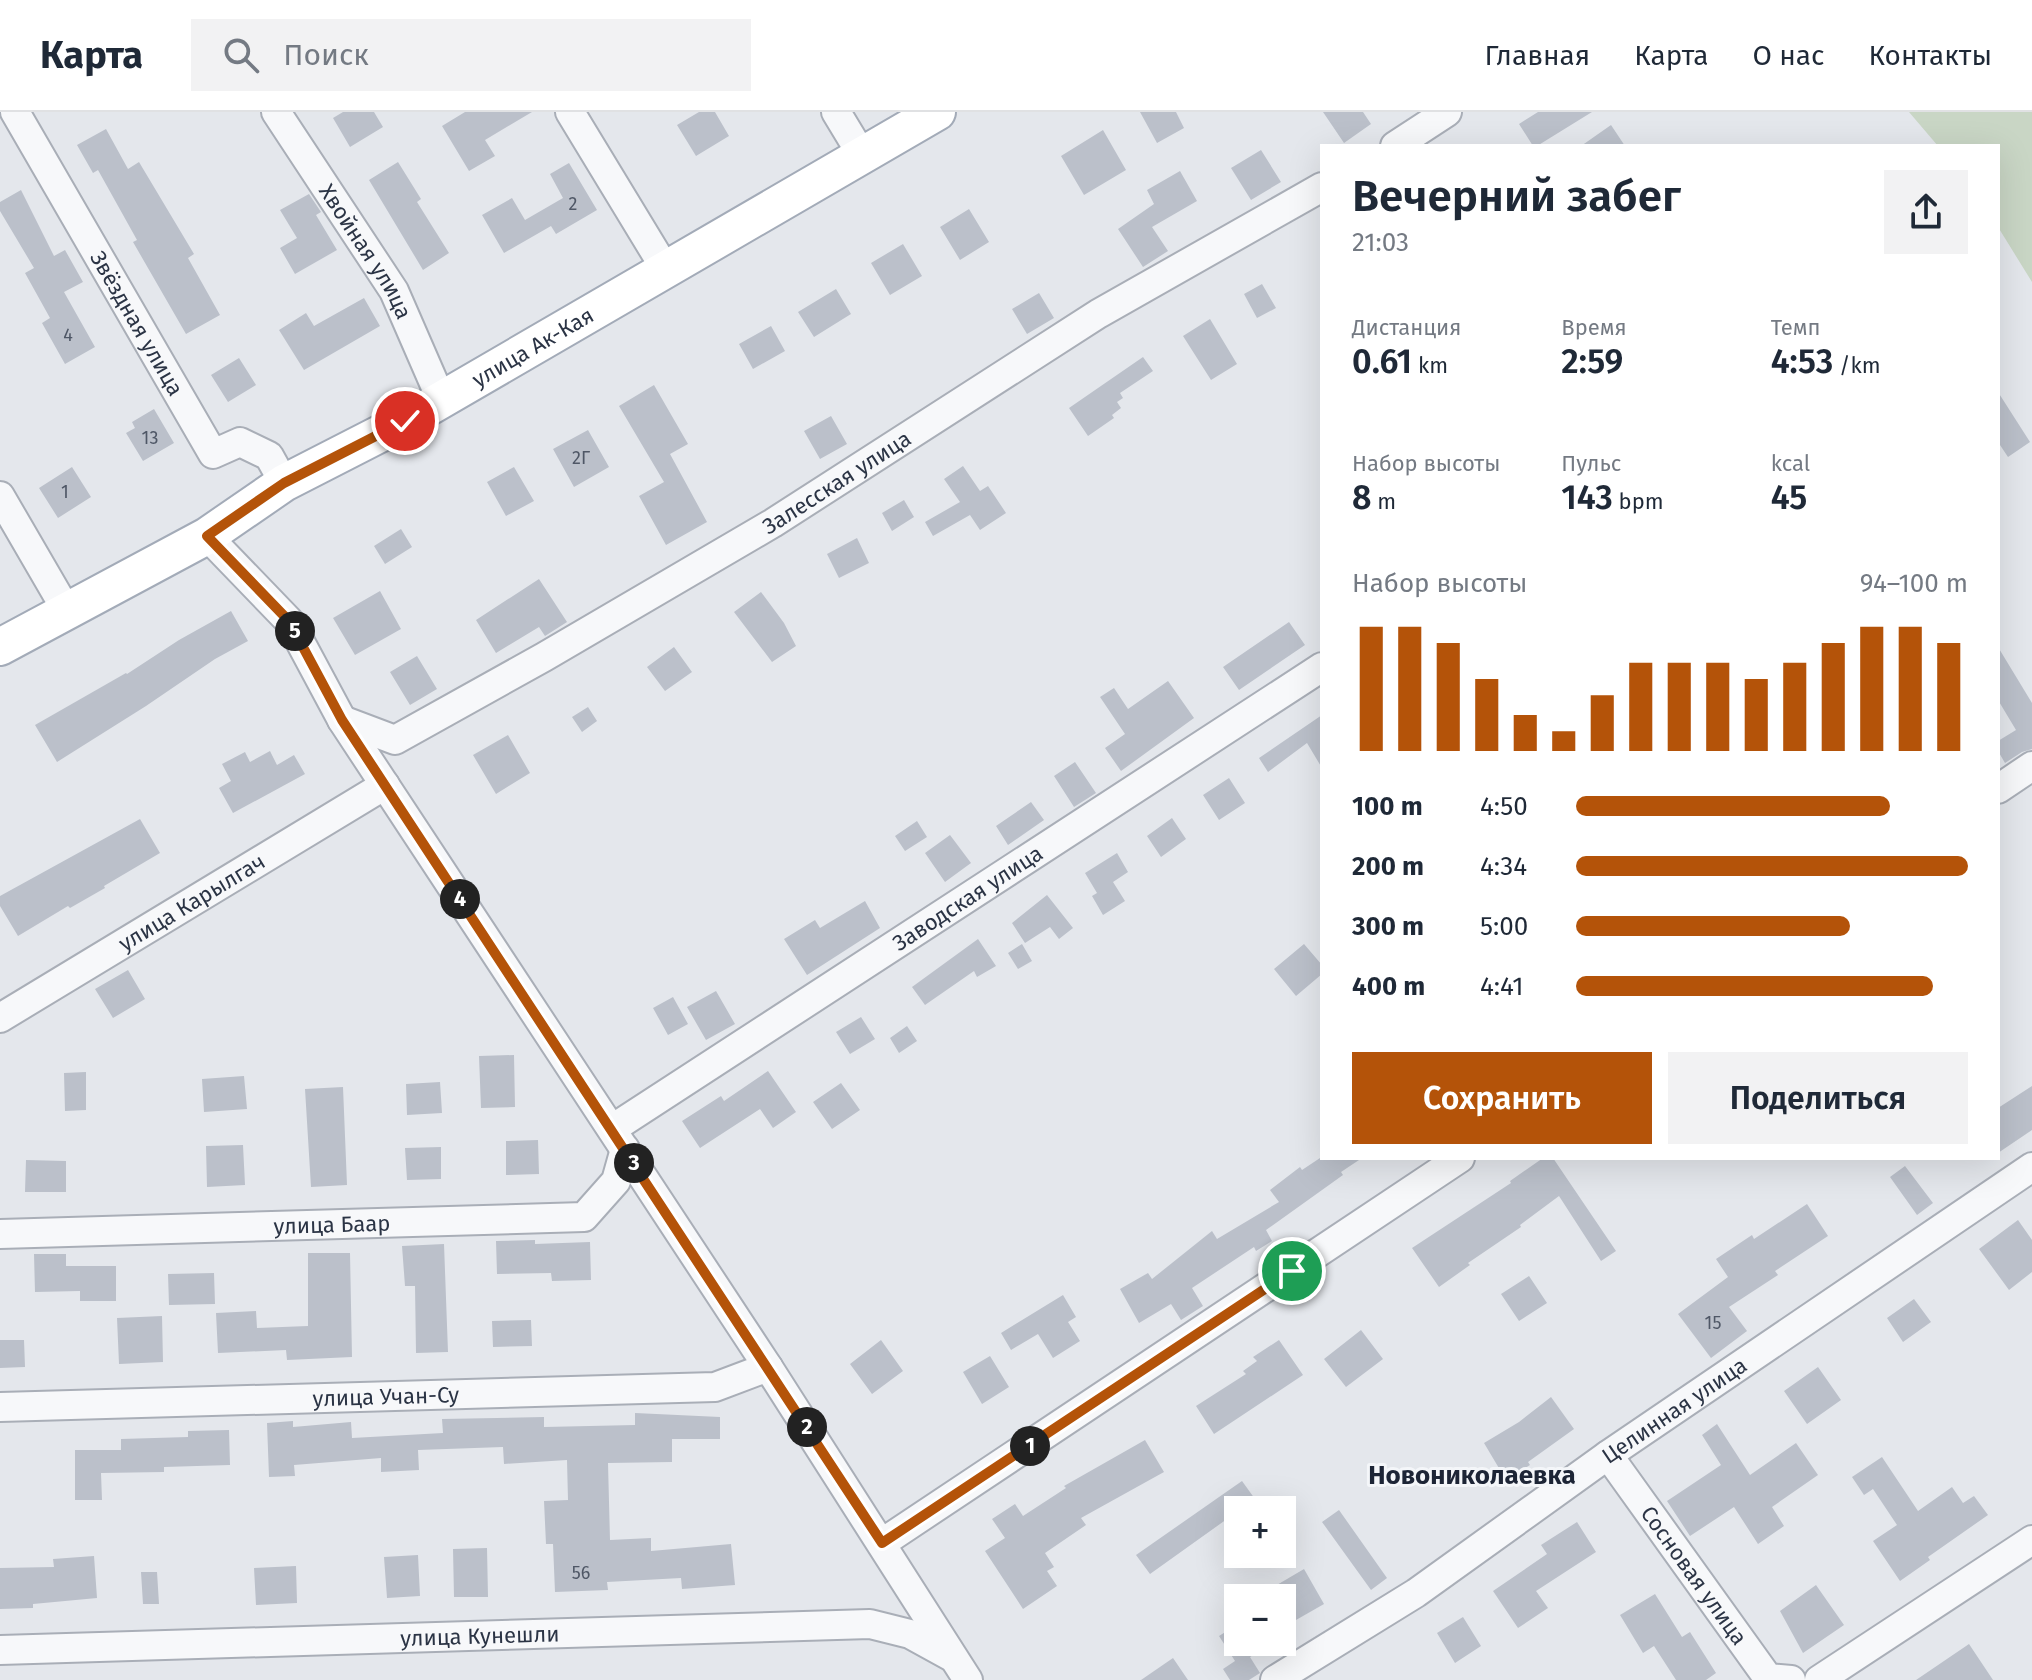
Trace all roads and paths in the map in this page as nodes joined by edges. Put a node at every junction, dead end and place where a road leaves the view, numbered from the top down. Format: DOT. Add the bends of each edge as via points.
graph roads {
  1 [pos="15,112"];
  2 [pos="276,112"];
  3 [pos="570,112"];
  4 [pos="836,112"];
  5 [pos="937,112"];
  6 [pos="1447,112"];
  7 [pos="1398,144"];
  8 [pos="862,155"];
  9 [pos="1320,188"];
  10 [pos="666,270"];
  11 [pos="441,399"];
  12 [pos="284,483"];
  13 [pos="0,496"];
  14 [pos="207,536"];
  15 [pos="68,613"];
  16 [pos="0,647"];
  17 [pos="1320,668"];
  18 [pos="342,720"];
  19 [pos="2032,766"];
  20 [pos="385,785"];
  21 [pos="2000,788"];
  22 [pos="0,1018"];
  23 [pos="618,1139"];
  24 [pos="1457,1160"];
  25 [pos="2032,1167"];
  26 [pos="0,1234"];
  27 [pos="768,1367"];
  28 [pos="0,1407"];
  29 [pos="1608,1455"];
  30 [pos="2032,1540"];
  31 [pos="882,1543"];
  32 [pos="0,1650"];
  33 [pos="961,1669"];
  34 [pos="1275,1680"];
  35 [pos="1791,1680"];
  36 [pos="1819,1680"];
  1 -- 12 [label="street, Звёздная улица" via="213,454 240,442 269,456"];
  2 -- 11 [label="street, Хвойная улица" via="394,291"];
  3 -- 10 [label="street"];
  4 -- 8 [label="street"];
  5 -- 8 [label="main road, улица Ак-Кая"];
  6 -- 7 [label="street"];
  8 -- 10 [label="main road, улица Ак-Кая"];
  9 -- 18 [label="street, Залесская улица" via="1098,314 773,523 395,740"];
  10 -- 11 [label="main road, улица Ак-Кая"];
  11 -- 12 [label="main road, улица Ак-Кая"];
  12 -- 14 [label="main road, улица Ак-Кая"];
  13 -- 15 [label="street"];
  14 -- 15 [label="main road, улица Ак-Кая"];
  14 -- 18 [label="street" via="289,621"];
  15 -- 16 [label="main road, улица Ак-Кая"];
  17 -- 23 [label="street, Заводская улица"];
  18 -- 20 [label="street"];
  19 -- 21 [label="street"];
  20 -- 22 [label="street, улица Карылгач"];
  20 -- 23 [label="street"];
  23 -- 26 [label="street, улица Баар" via="616,1181 584,1217"];
  23 -- 27 [label="street"];
  24 -- 31 [label="street"];
  25 -- 29 [label="street, Целинная улица"];
  27 -- 28 [label="street, улица Учан-Су" via="715,1387"];
  27 -- 31 [label="street"];
  29 -- 34 [label="street, Целинная улица" via="1416,1593"];
  29 -- 35 [label="street, Сосновая улица" via="1768,1678"];
  30 -- 36 [label="street"];
  31 -- 33 [label="street"];
  32 -- 33 [label="street, улица Кунешли" via="870,1624 910,1634"];
}
